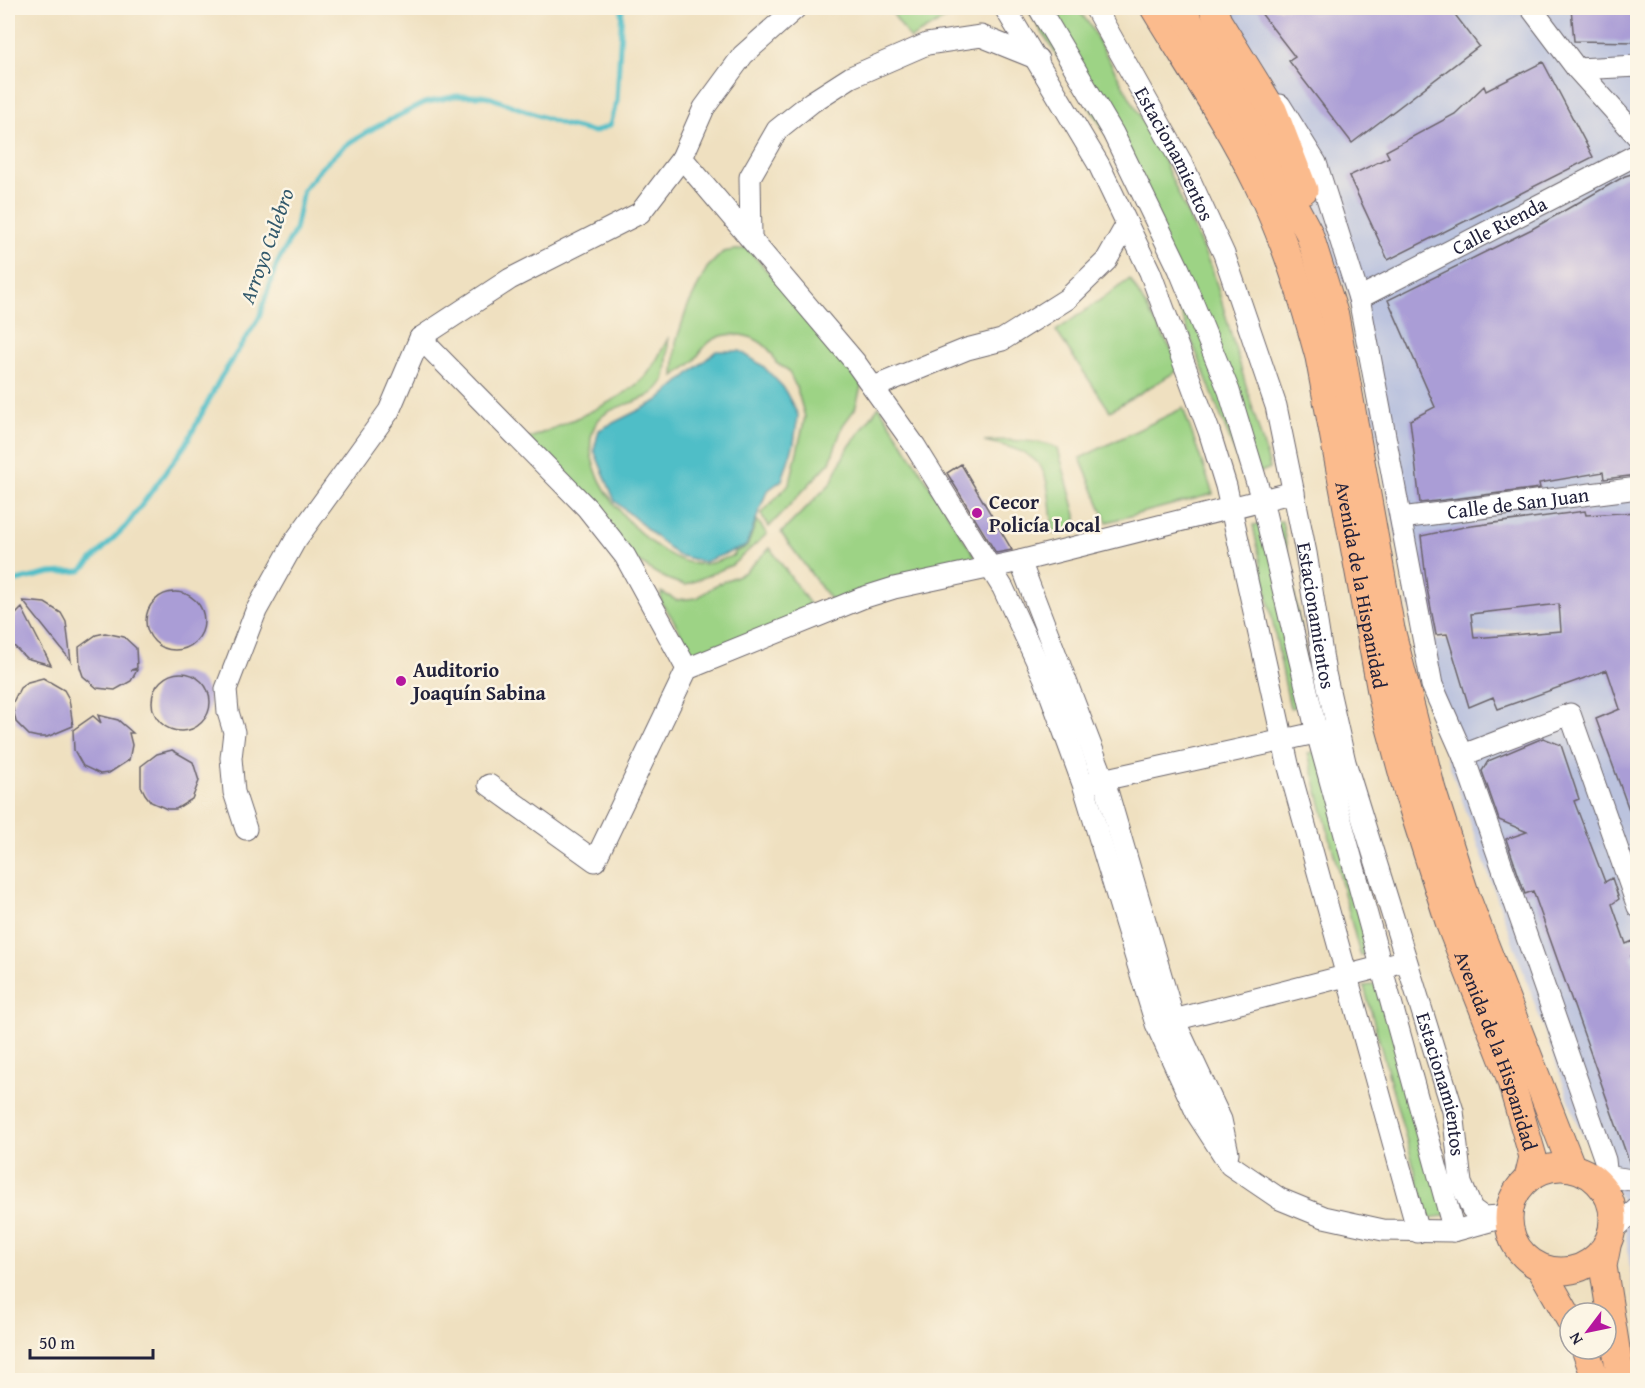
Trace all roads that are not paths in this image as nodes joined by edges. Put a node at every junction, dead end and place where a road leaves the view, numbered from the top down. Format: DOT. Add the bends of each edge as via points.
graph roads {
  1 [pos="796,8"];
  2 [pos="1005,8"];
  3 [pos="1039,8"];
  4 [pos="1095,8"];
  5 [pos="1154,8"];
  6 [pos="1181,8"];
  7 [pos="1213,8"];
  8 [pos="1219,8"];
  9 [pos="1531,8"];
  10 [pos="1038,59"];
  11 [pos="1638,66"];
  12 [pos="1577,69"];
  13 [pos="1638,137"];
  14 [pos="1638,154"];
  15 [pos="682,158"];
  16 [pos="1127,224"];
  17 [pos="751,237"];
  18 [pos="1322,273"];
  19 [pos="1359,298"];
  20 [pos="420,338"];
  21 [pos="874,387"];
  22 [pos="1638,488"];
  23 [pos="1294,492"];
  24 [pos="1262,500"];
  25 [pos="1230,507"];
  26 [pos="1401,518"];
  27 [pos="1020,561"];
  28 [pos="990,566"];
  29 [pos="687,669"];
  30 [pos="1338,728"];
  31 [pos="1317,733"];
  32 [pos="1283,740"];
  33 [pos="1463,755"];
  34 [pos="1104,780"];
  35 [pos="1083,784"];
  36 [pos="489,785"];
  37 [pos="246,829"];
  38 [pos="1638,907"];
  39 [pos="1406,961"];
  40 [pos="1383,967"];
  41 [pos="1347,976"];
  42 [pos="1165,1022"];
  43 [pos="1596,1175"];
  44 [pos="1528,1178"];
  45 [pos="1638,1180"];
  46 [pos="1638,1208"];
  47 [pos="1508,1216"];
  48 [pos="1454,1231"];
  49 [pos="1418,1232"];
  50 [pos="1610,1238"];
  51 [pos="1540,1269"];
  52 [pos="1559,1301"];
  53 [pos="1589,1361"];
  54 [pos="1596,1380"];
  55 [pos="1621,1380"];
  1 -- 15 [label="street" via="743,56 704,108"];
  2 -- 10 [label="street"];
  3 -- 24 [label="street" via="1113,133 1179,269 1228,391"];
  4 -- 23 [label="street, Estacionamientos" via="1183,165 1224,254 1276,405"];
  5 -- 44 [label="main road, Avenida de la Hispanidad" via="1258,184 1306,307 1319,357 1383,702 1450,925 1509,1075 1533,1157"];
  6 -- 18 [label="main road, Avenida de la Hispanidad" via="1291,196"];
  7 -- 18 [label="main road" via="1273,110 1328,255"];
  8 -- 19 [label="street" via="1316,163"];
  9 -- 12 [label="street"];
  10 -- 16 [label="street" via="1099,165"];
  10 -- 17 [label="street" via="981,36 927,44 841,83 777,130 750,177"];
  11 -- 12 [label="street"];
  12 -- 13 [label="street"];
  14 -- 19 [label="street, Calle Rienda"];
  15 -- 17 [label="street"];
  15 -- 20 [label="street" via="640,213 510,279"];
  16 -- 21 [label="street" via="1106,261 1067,299 1002,340 967,349"];
  16 -- 25 [label="street" via="1186,365"];
  17 -- 21 [label="street"];
  18 -- 43 [label="main road, Avenida de la Hispanidad" via="1335,316 1391,629 1432,790 1466,896"];
  19 -- 26 [label="street"];
  20 -- 29 [label="street" via="587,508 626,556"];
  20 -- 37 [label="street" via="389,411 294,541 256,611 226,689 234,732 234,792"];
  21 -- 28 [label="street"];
  22 -- 26 [label="street, Calle de San Juan"];
  23 -- 24 [label="street"];
  23 -- 30 [label="street, Estacionamientos"];
  24 -- 25 [label="street"];
  24 -- 31 [label="street"];
  25 -- 27 [label="street"];
  25 -- 32 [label="street"];
  26 -- 33 [label="street" via="1432,685"];
  27 -- 28 [label="street"];
  27 -- 34 [label="street"];
  28 -- 29 [label="street" via="862,598"];
  28 -- 35 [label="street" via="1044,677"];
  29 -- 36 [label="street" via="595,861"];
  30 -- 31 [label="street"];
  30 -- 39 [label="street, Estacionamientos"];
  31 -- 32 [label="street"];
  31 -- 40 [label="street"];
  32 -- 34 [label="street"];
  32 -- 41 [label="street"];
  33 -- 38 [label="street" via="1570,714"];
  33 -- 43 [label="street"];
  34 -- 35 [label="street"];
  34 -- 42 [label="street"];
  35 -- 42 [label="street"];
  39 -- 40 [label="street"];
  39 -- 47 [label="street, Estacionamientos" via="1453,1111 1461,1183 1468,1201 1483,1217"];
  40 -- 41 [label="street"];
  40 -- 48 [label="street"];
  41 -- 42 [label="street"];
  41 -- 49 [label="street"];
  42 -- 49 [label="street" via="1197,1114 1230,1165 1280,1199 1324,1217 1383,1230"];
  43 -- 44 [label="main road" via="1556,1167"];
  43 -- 45 [label="street"];
  43 -- 50 [label="main road" via="1613,1213"];
  44 -- 47 [label="main road" via="1514,1195"];
  46 -- 50 [label="street"];
  47 -- 48 [label="street"];
  47 -- 51 [label="main road" via="1511,1238 1522,1256"];
  48 -- 49 [label="street"];
  50 -- 51 [label="main road" via="1589,1265 1565,1273"];
  50 -- 55 [label="main road" via="1603,1266"];
  51 -- 52 [label="main road"];
  53 -- 54 [label="main road"];
}
